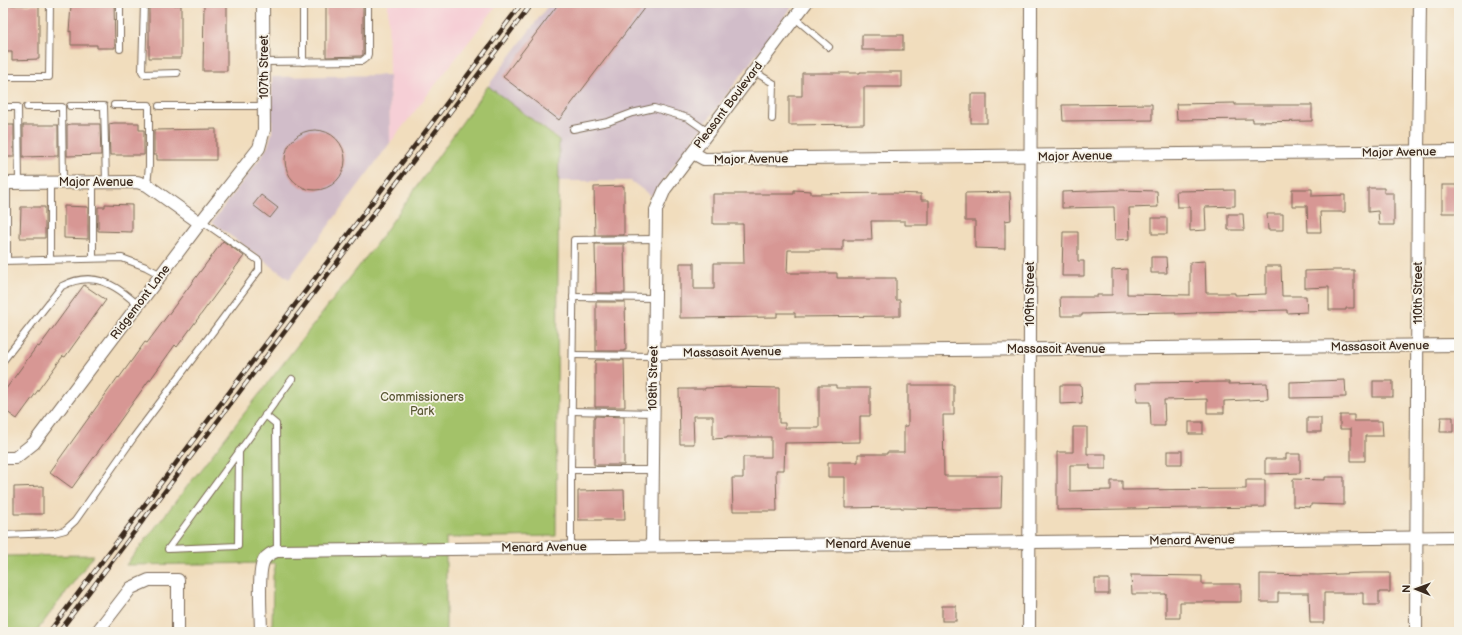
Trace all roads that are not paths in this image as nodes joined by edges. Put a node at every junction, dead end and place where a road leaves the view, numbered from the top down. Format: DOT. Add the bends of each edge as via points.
graph roads {
  1 [pos="50,3"];
  2 [pos="120,3"];
  3 [pos="144,3"];
  4 [pos="263,3"];
  5 [pos="303,3"];
  6 [pos="368,3"];
  7 [pos="806,3"];
  8 [pos="1031,3"];
  9 [pos="1420,3"];
  10 [pos="794,18"];
  11 [pos="829,47"];
  12 [pos="120,49"];
  13 [pos="264,62"];
  14 [pos="303,62"];
  15 [pos="753,71"];
  16 [pos="177,74"];
  17 [pos="3,77"];
  18 [pos="114,105"];
  19 [pos="70,106"];
  20 [pos="159,106"];
  21 [pos="264,106"];
  22 [pos="3,107"];
  23 [pos="27,107"];
  24 [pos="772,119"];
  25 [pos="573,129"];
  26 [pos="264,130"];
  27 [pos="708,132"];
  28 [pos="1418,151"];
  29 [pos="1459,151"];
  30 [pos="693,153"];
  31 [pos="1030,157"];
  32 [pos="63,182"];
  33 [pos="93,182"];
  34 [pos="106,182"];
  35 [pos="10,183"];
  36 [pos="50,183"];
  37 [pos="147,185"];
  38 [pos="656,210"];
  39 [pos="201,222"];
  40 [pos="655,239"];
  41 [pos="93,258"];
  42 [pos="50,259"];
  43 [pos="5,260"];
  44 [pos="161,275"];
  45 [pos="573,297"];
  46 [pos="654,298"];
  47 [pos="138,305"];
  48 [pos="1459,345"];
  49 [pos="1417,346"];
  50 [pos="1030,350"];
  51 [pos="573,355"];
  52 [pos="653,355"];
  53 [pos="3,361"];
  54 [pos="292,379"];
  55 [pos="572,411"];
  56 [pos="652,413"];
  57 [pos="265,415"];
  58 [pos="239,451"];
  59 [pos="3,458"];
  60 [pos="571,470"];
  61 [pos="652,470"];
  62 [pos="3,535"];
  63 [pos="1418,537"];
  64 [pos="1459,537"];
  65 [pos="1029,542"];
  66 [pos="652,546"];
  67 [pos="571,547"];
  68 [pos="277,551"];
  69 [pos="97,632"];
  70 [pos="178,632"];
  71 [pos="261,632"];
  72 [pos="1029,632"];
  73 [pos="1416,632"];
  1 -- 17 [label="lane" via="49,77"];
  2 -- 12 [label="lane"];
  3 -- 16 [label="lane" via="142,72"];
  4 -- 13 [label="street, 107th Street"];
  5 -- 14 [label="lane"];
  6 -- 14 [label="lane" via="368,54 365,59"];
  7 -- 10 [label="street, Pleasant Boulevard"];
  8 -- 31 [label="street, 109th Street"];
  9 -- 28 [label="street, 110th Street"];
  10 -- 11 [label="lane"];
  10 -- 15 [label="street, Pleasant Boulevard"];
  13 -- 14 [label="lane"];
  13 -- 21 [label="street, 107th Street"];
  15 -- 24 [label="lane" via="773,83"];
  15 -- 27 [label="street, Pleasant Boulevard"];
  18 -- 37 [label="lane" via="149,105"];
  19 -- 34 [label="lane" via="104,106"];
  20 -- 21 [label="lane"];
  21 -- 26 [label="street, 107th Street"];
  22 -- 35 [label="lane" via="18,107"];
  23 -- 32 [label="lane" via="62,107"];
  25 -- 27 [label="lane" via="608,122 654,108 688,118"];
  26 -- 39 [label="street, Ridgemont Lane" via="259,148"];
  27 -- 30 [label="street, Pleasant Boulevard"];
  28 -- 29 [label="street, Major Avenue"];
  28 -- 31 [label="street, Major Avenue"];
  28 -- 49 [label="street, 110th Street"];
  30 -- 31 [label="street, Major Avenue" via="704,159"];
  30 -- 38 [label="street, Pleasant Boulevard" via="665,189"];
  31 -- 50 [label="street, 109th Street"];
  32 -- 33 [label="street, Major Avenue"];
  32 -- 36 [label="street, Major Avenue"];
  33 -- 34 [label="street, Major Avenue"];
  33 -- 41 [label="lane"];
  34 -- 37 [label="street, Major Avenue" via="137,182"];
  35 -- 36 [label="street, Major Avenue"];
  35 -- 43 [label="lane"];
  36 -- 42 [label="lane"];
  37 -- 39 [label="street, Major Avenue"];
  38 -- 40 [label="street, 108th Street"];
  39 -- 44 [label="street, Ridgemont Lane"];
  39 -- 62 [label="lane" via="259,261 259,270 75,520 65,530 54,533"];
  40 -- 45 [label="lane" via="574,240"];
  40 -- 46 [label="street, 108th Street"];
  41 -- 42 [label="lane"];
  41 -- 44 [label="lane" via="122,258"];
  42 -- 43 [label="lane"];
  44 -- 47 [label="street, Ridgemont Lane"];
  45 -- 46 [label="lane"];
  45 -- 51 [label="lane"];
  46 -- 52 [label="street, 108th Street"];
  47 -- 53 [label="lane" via="119,288 107,282 73,280 62,286"];
  47 -- 59 [label="street, Ridgemont Lane" via="34,443 15,458"];
  48 -- 49 [label="street, Massasoit Avenue"];
  49 -- 50 [label="street, Massasoit Avenue"];
  49 -- 63 [label="street, 110th Street"];
  50 -- 52 [label="street, Massasoit Avenue"];
  50 -- 65 [label="street, 109th Street"];
  51 -- 52 [label="lane"];
  51 -- 55 [label="lane"];
  52 -- 56 [label="street, 108th Street"];
  54 -- 57 [label="lane"];
  55 -- 56 [label="lane"];
  55 -- 60 [label="lane"];
  56 -- 61 [label="street, 108th Street"];
  57 -- 58 [label="lane"];
  57 -- 68 [label="lane" via="276,424"];
  58 -- 58 [label="lane" via="221,476 168,549 238,546"];
  60 -- 61 [label="lane"];
  60 -- 67 [label="lane"];
  61 -- 66 [label="street, 108th Street"];
  63 -- 64 [label="street, Menard Avenue"];
  63 -- 65 [label="street, Menard Avenue"];
  63 -- 73 [label="street, 110th Street"];
  65 -- 66 [label="street, Menard Avenue"];
  65 -- 72 [label="street, 109th Street"];
  66 -- 67 [label="street, Menard Avenue"];
  67 -- 68 [label="street, Menard Avenue"];
  68 -- 71 [label="street" via="264,559 261,570"];
  69 -- 70 [label="street" via="131,588 148,580 178,580"];
}
